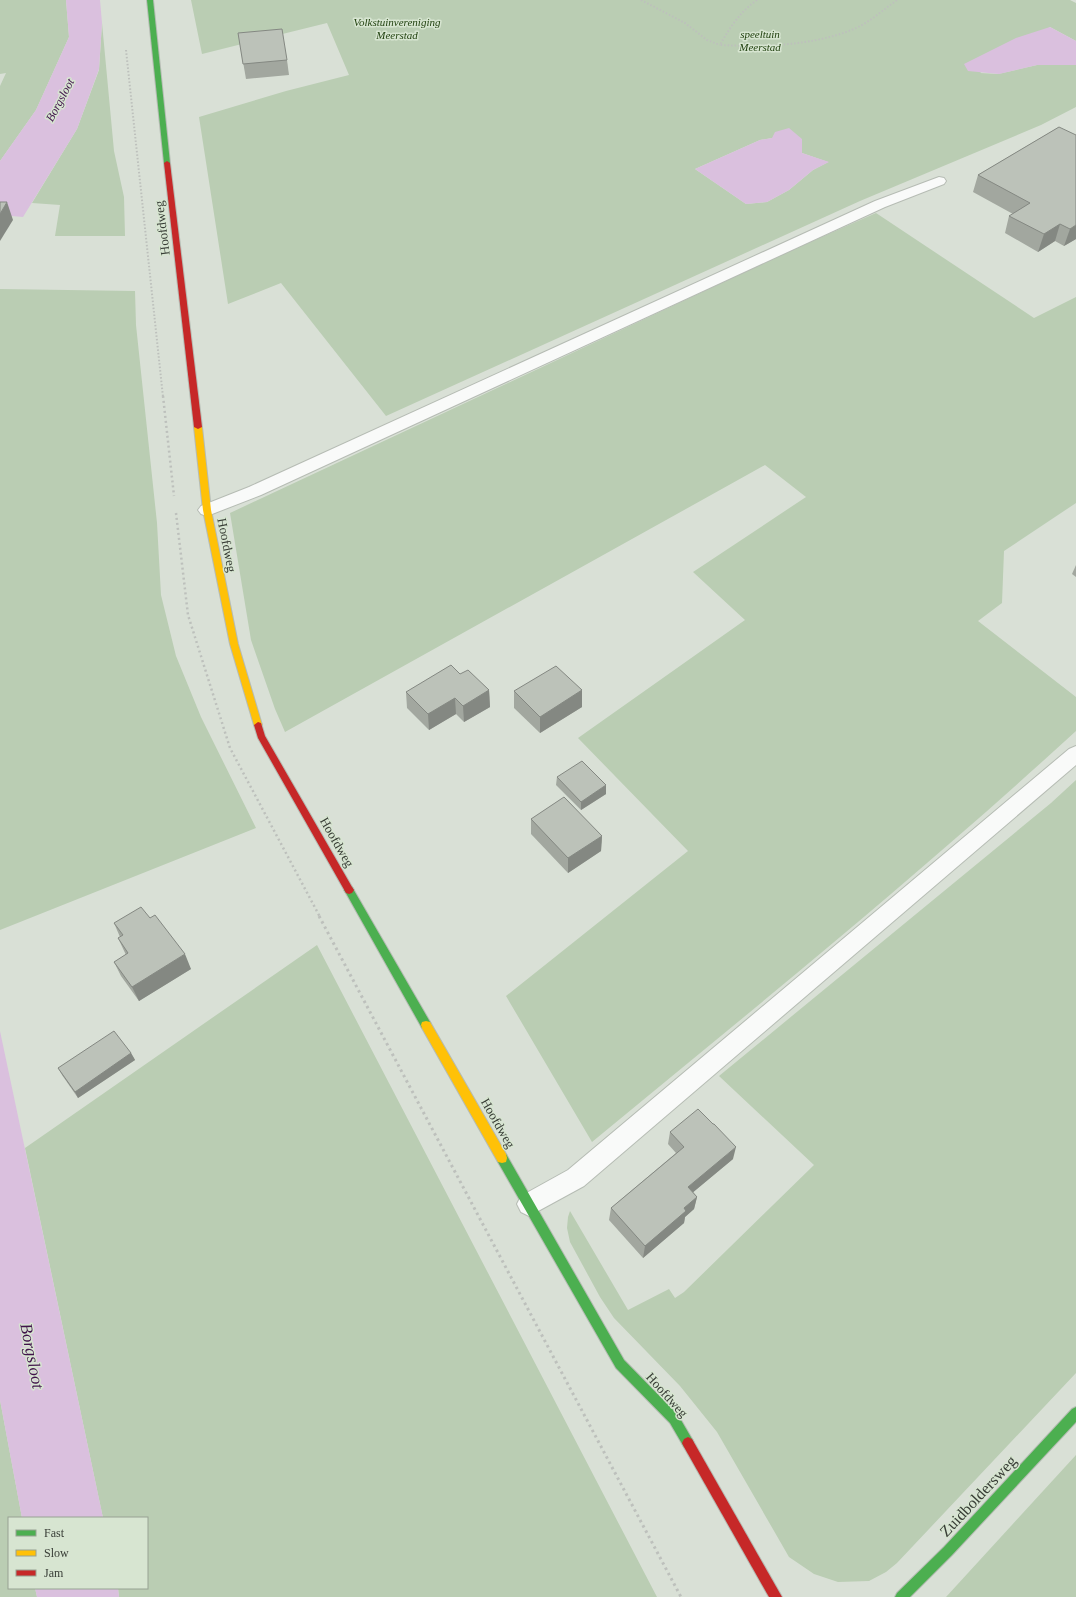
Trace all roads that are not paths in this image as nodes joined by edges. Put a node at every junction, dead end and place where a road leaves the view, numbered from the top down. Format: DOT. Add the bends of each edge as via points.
graph roads {
  1 [pos="150,0"];
  2 [pos="939,181"];
  3 [pos="207,510"];
  4 [pos="1076,754"];
  5 [pos="529,1204"];
  6 [pos="1076,1413"];
  7 [pos="776,1597"];
  8 [pos="901,1597"];
  1 -- 3 [label="main road, Hoofdweg"];
  2 -- 3 [label="lane" via="880,204 255,491"];
  3 -- 5 [label="main road, Hoofdweg" via="234,644 260,736"];
  4 -- 5 [label="lane" via="576,1178"];
  5 -- 7 [label="main road, Hoofdweg" via="620,1364 674,1419"];
  6 -- 8 [label="main road, Zuidboldersweg" via="948,1551"];
}
